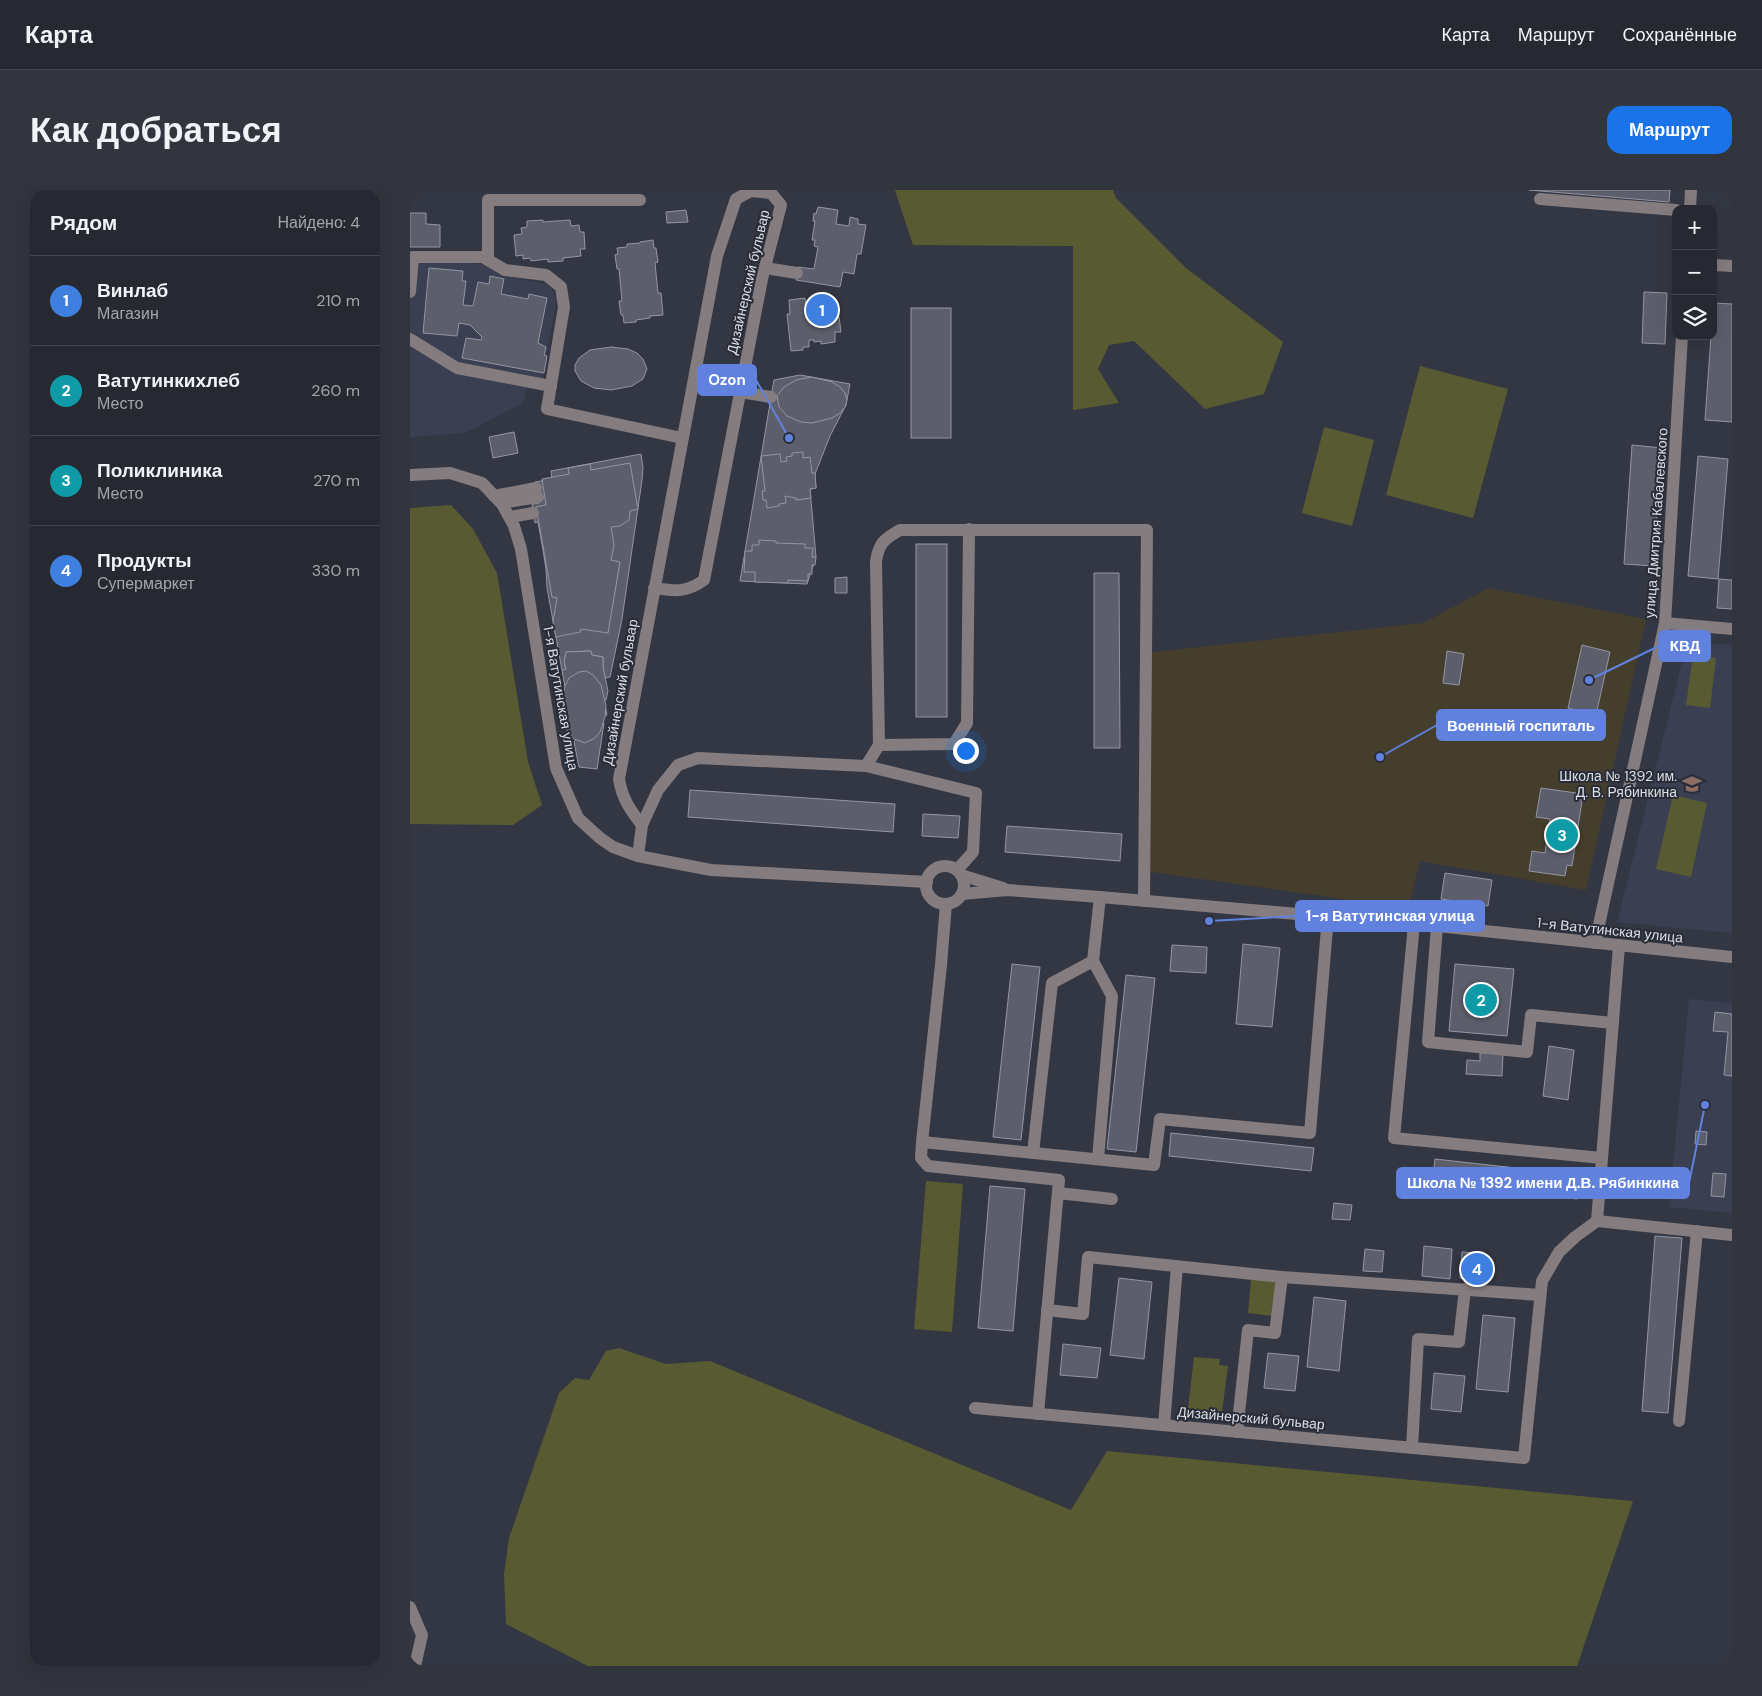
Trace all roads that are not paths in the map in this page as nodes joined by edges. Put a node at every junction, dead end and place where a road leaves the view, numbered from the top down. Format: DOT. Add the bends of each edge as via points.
graph roads {
  1 [pos="1691,190"];
  2 [pos="1540,199"];
  3 [pos="640,200"];
  4 [pos="1690,205"];
  5 [pos="1672,210"];
  6 [pos="488,260"];
  7 [pos="1717,265"];
  8 [pos="1732,266"];
  9 [pos="765,268"];
  10 [pos="797,273"];
  11 [pos="410,292"];
  12 [pos="410,339"];
  13 [pos="1682,340"];
  14 [pos="551,386"];
  15 [pos="740,392"];
  16 [pos="771,397"];
  17 [pos="682,438"];
  18 [pos="410,475"];
  19 [pos="537,492"];
  20 [pos="498,499"];
  21 [pos="534,513"];
  22 [pos="510,518"];
  23 [pos="969,529"];
  24 [pos="654,588"];
  25 [pos="1665,624"];
  26 [pos="1732,629"];
  27 [pos="879,745"];
  28 [pos="866,766"];
  29 [pos="642,825"];
  30 [pos="638,856"];
  31 [pos="959,873"];
  32 [pos="927,882"];
  33 [pos="1007,890"];
  34 [pos="962,894"];
  35 [pos="1100,897"];
  36 [pos="1144,901"];
  37 [pos="946,904"];
  38 [pos="1328,916"];
  39 [pos="1414,924"];
  40 [pos="1438,926"];
  41 [pos="1595,943"];
  42 [pos="1619,946"];
  43 [pos="1732,957"];
  44 [pos="1093,961"];
  45 [pos="1613,1023"];
  46 [pos="922,1142"];
  47 [pos="1033,1153"];
  48 [pos="1602,1158"];
  49 [pos="1098,1159"];
  50 [pos="1058,1193"];
  51 [pos="1112,1199"];
  52 [pos="1597,1221"];
  53 [pos="1697,1231"];
  54 [pos="1732,1235"];
  55 [pos="1177,1266"];
  56 [pos="1282,1277"];
  57 [pos="1465,1289"];
  58 [pos="1540,1295"];
  59 [pos="1047,1310"];
  60 [pos="974,1408"];
  61 [pos="1038,1414"];
  62 [pos="1679,1421"];
  63 [pos="1164,1425"];
  64 [pos="1237,1432"];
  65 [pos="1412,1448"];
  66 [pos="410,1607"];
  67 [pos="415,1666"];
  1 -- 4 [label="street"];
  2 -- 5 [label="street"];
  3 -- 6 [label="street" via="488,200"];
  6 -- 11 [label="street" via="482,257 413,257"];
  6 -- 14 [label="street" via="506,270 546,275 561,287 564,308"];
  7 -- 8 [label="street"];
  9 -- 10 [label="street"];
  9 -- 15 [label="street, Дизайнерский бульвар"];
  9 -- 17 [label="street, Дизайнерский бульвар" via="781,205 771,193 751,191 736,199 716,256"];
  12 -- 14 [label="street" via="457,368"];
  13 -- 25 [label="street, улица Дмитрия Кабалевского"];
  14 -- 17 [label="street" via="547,409"];
  15 -- 16 [label="street"];
  15 -- 24 [label="street, Дизайнерский бульвар" via="704,580 692,588 675,591"];
  17 -- 24 [label="street, Дизайнерский бульвар"];
  18 -- 20 [label="street, 1-я Ватутинская улица" via="450,473 482,483"];
  19 -- 20 [label="street"];
  20 -- 22 [label="street, 1-я Ватутинская улица"];
  21 -- 22 [label="street"];
  22 -- 30 [label="street, 1-я Ватутинская улица" via="521,549 560,780 578,818 613,847"];
  23 -- 27 [label="street" via="967,723 954,744"];
  23 -- 27 [label="street" via="900,530 878,546"];
  23 -- 36 [label="street" via="1147,530"];
  24 -- 29 [label="street, Дизайнерский бульвар" via="619,779 621,793"];
  25 -- 26 [label="street"];
  25 -- 41 [label="street, улица Дмитрия Кабалевского"];
  27 -- 28 [label="street"];
  28 -- 29 [label="street" via="698,758 678,765 658,790"];
  28 -- 31 [label="street" via="976,793 973,852"];
  29 -- 30 [label="street"];
  30 -- 32 [label="street, 1-я Ватутинская улица" via="711,870"];
  31 -- 32 [label="street" via="951,867 938,867"];
  31 -- 33 [label="street, 1-я Ватутинская улица"];
  31 -- 34 [label="street" via="964,881"];
  32 -- 37 [label="street" via="934,900"];
  33 -- 34 [label="street, 1-я Ватутинская улица"];
  33 -- 35 [label="street, 1-я Ватутинская улица"];
  34 -- 37 [label="street"];
  35 -- 36 [label="street, 1-я Ватутинская улица"];
  35 -- 44 [label="street"];
  36 -- 38 [label="street, 1-я Ватутинская улица"];
  37 -- 46 [label="street"];
  38 -- 39 [label="street, 1-я Ватутинская улица"];
  38 -- 49 [label="street" via="1310,1133 1160,1119 1154,1165"];
  39 -- 40 [label="street, 1-я Ватутинская улица"];
  39 -- 48 [label="street" via="1394,1138"];
  40 -- 41 [label="street, 1-я Ватутинская улица"];
  40 -- 45 [label="street" via="1428,1042 1527,1052 1531,1015"];
  41 -- 42 [label="street, 1-я Ватутинская улица"];
  42 -- 43 [label="street, 1-я Ватутинская улица"];
  42 -- 45 [label="street"];
  44 -- 47 [label="street" via="1052,983"];
  44 -- 49 [label="street" via="1112,996"];
  45 -- 48 [label="street"];
  46 -- 47 [label="street"];
  46 -- 50 [label="street" via="921,1158 928,1166 1060,1180"];
  47 -- 49 [label="street"];
  48 -- 52 [label="street"];
  50 -- 51 [label="street"];
  50 -- 59 [label="street"];
  52 -- 53 [label="street"];
  52 -- 58 [label="street" via="1559,1252 1542,1281"];
  53 -- 54 [label="street"];
  53 -- 62 [label="street"];
  55 -- 56 [label="street"];
  55 -- 59 [label="street" via="1088,1257 1083,1314"];
  55 -- 63 [label="street"];
  56 -- 57 [label="street"];
  56 -- 64 [label="street" via="1275,1333 1248,1330"];
  57 -- 58 [label="street"];
  57 -- 65 [label="street" via="1458,1342 1418,1339"];
  58 -- 65 [label="street, Дизайнерский бульвар" via="1524,1458"];
  59 -- 61 [label="street"];
  60 -- 61 [label="street, Дизайнерский бульвар"];
  61 -- 63 [label="street, Дизайнерский бульвар"];
  63 -- 64 [label="street, Дизайнерский бульвар"];
  64 -- 65 [label="street, Дизайнерский бульвар"];
  66 -- 67 [label="street" via="422,1635"];
}
